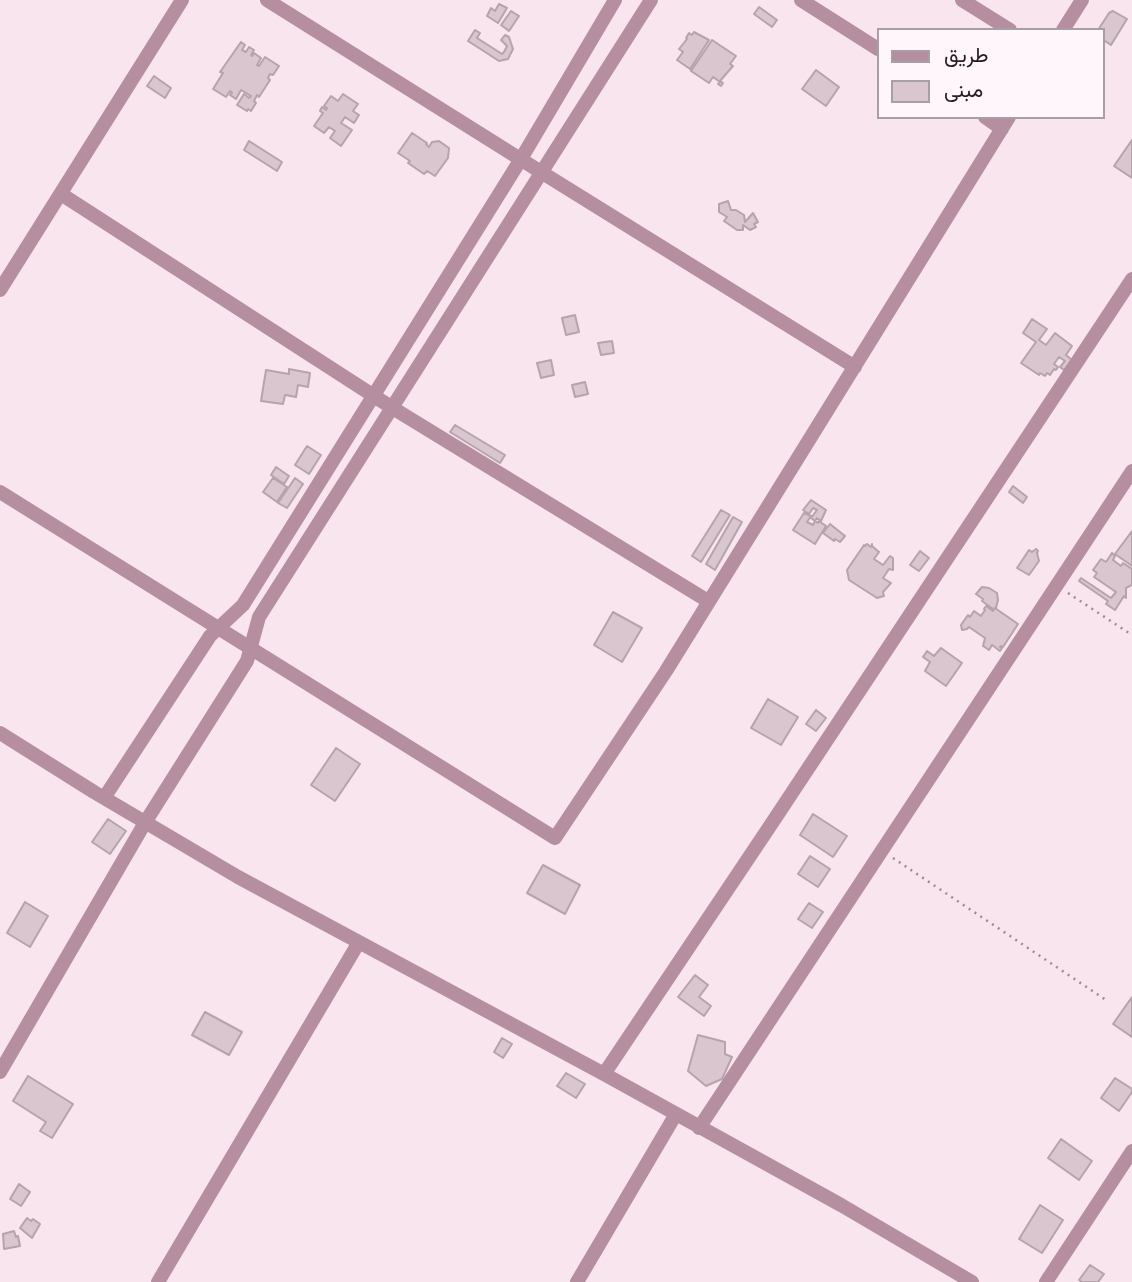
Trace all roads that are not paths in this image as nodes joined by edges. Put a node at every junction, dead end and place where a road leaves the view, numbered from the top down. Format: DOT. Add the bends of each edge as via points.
graph roads {
  1 [pos="182,0"];
  2 [pos="267,0"];
  3 [pos="615,0"];
  4 [pos="651,0"];
  5 [pos="800,0"];
  6 [pos="962,0"];
  7 [pos="1082,0"];
  8 [pos="1007,28"];
  9 [pos="1064,28"];
  10 [pos="876,49"];
  11 [pos="1006,123"];
  12 [pos="521,159"];
  13 [pos="541,172"];
  14 [pos="61,194"];
  15 [pos="1132,279"];
  16 [pos="0,290"];
  17 [pos="855,367"];
  18 [pos="373,395"];
  19 [pos="391,407"];
  20 [pos="1132,471"];
  21 [pos="0,492"];
  22 [pos="708,601"];
  23 [pos="218,628"];
  24 [pos="251,650"];
  25 [pos="0,733"];
  26 [pos="104,798"];
  27 [pos="146,821"];
  28 [pos="359,942"];
  29 [pos="0,1072"];
  30 [pos="604,1074"];
  31 [pos="676,1114"];
  32 [pos="699,1128"];
  33 [pos="1132,1151"];
  34 [pos="158,1282"];
  35 [pos="577,1282"];
  36 [pos="972,1282"];
  37 [pos="1046,1282"];
  1 -- 14 [label="street"];
  2 -- 12 [label="street"];
  3 -- 12 [label="street"];
  4 -- 13 [label="street"];
  5 -- 10 [label="street"];
  6 -- 8 [label="street"];
  7 -- 9 [label="street"];
  11 -- 17 [label="street"];
  12 -- 13 [label="street"];
  12 -- 18 [label="street"];
  13 -- 17 [label="street"];
  13 -- 19 [label="street"];
  14 -- 16 [label="street"];
  14 -- 18 [label="street"];
  15 -- 30 [label="street"];
  17 -- 22 [label="street"];
  18 -- 19 [label="street"];
  18 -- 23 [label="street" via="243,605"];
  19 -- 22 [label="street"];
  19 -- 24 [label="street" via="259,617"];
  20 -- 32 [label="street"];
  21 -- 23 [label="street"];
  22 -- 24 [label="street" via="555,838"];
  23 -- 24 [label="street"];
  23 -- 26 [label="street"];
  24 -- 27 [label="street"];
  25 -- 26 [label="street"];
  26 -- 27 [label="street"];
  27 -- 28 [label="street"];
  27 -- 29 [label="street"];
  28 -- 30 [label="street"];
  28 -- 34 [label="street"];
  30 -- 31 [label="street"];
  31 -- 32 [label="street"];
  31 -- 35 [label="street"];
  32 -- 36 [label="street"];
  33 -- 37 [label="street"];
}
